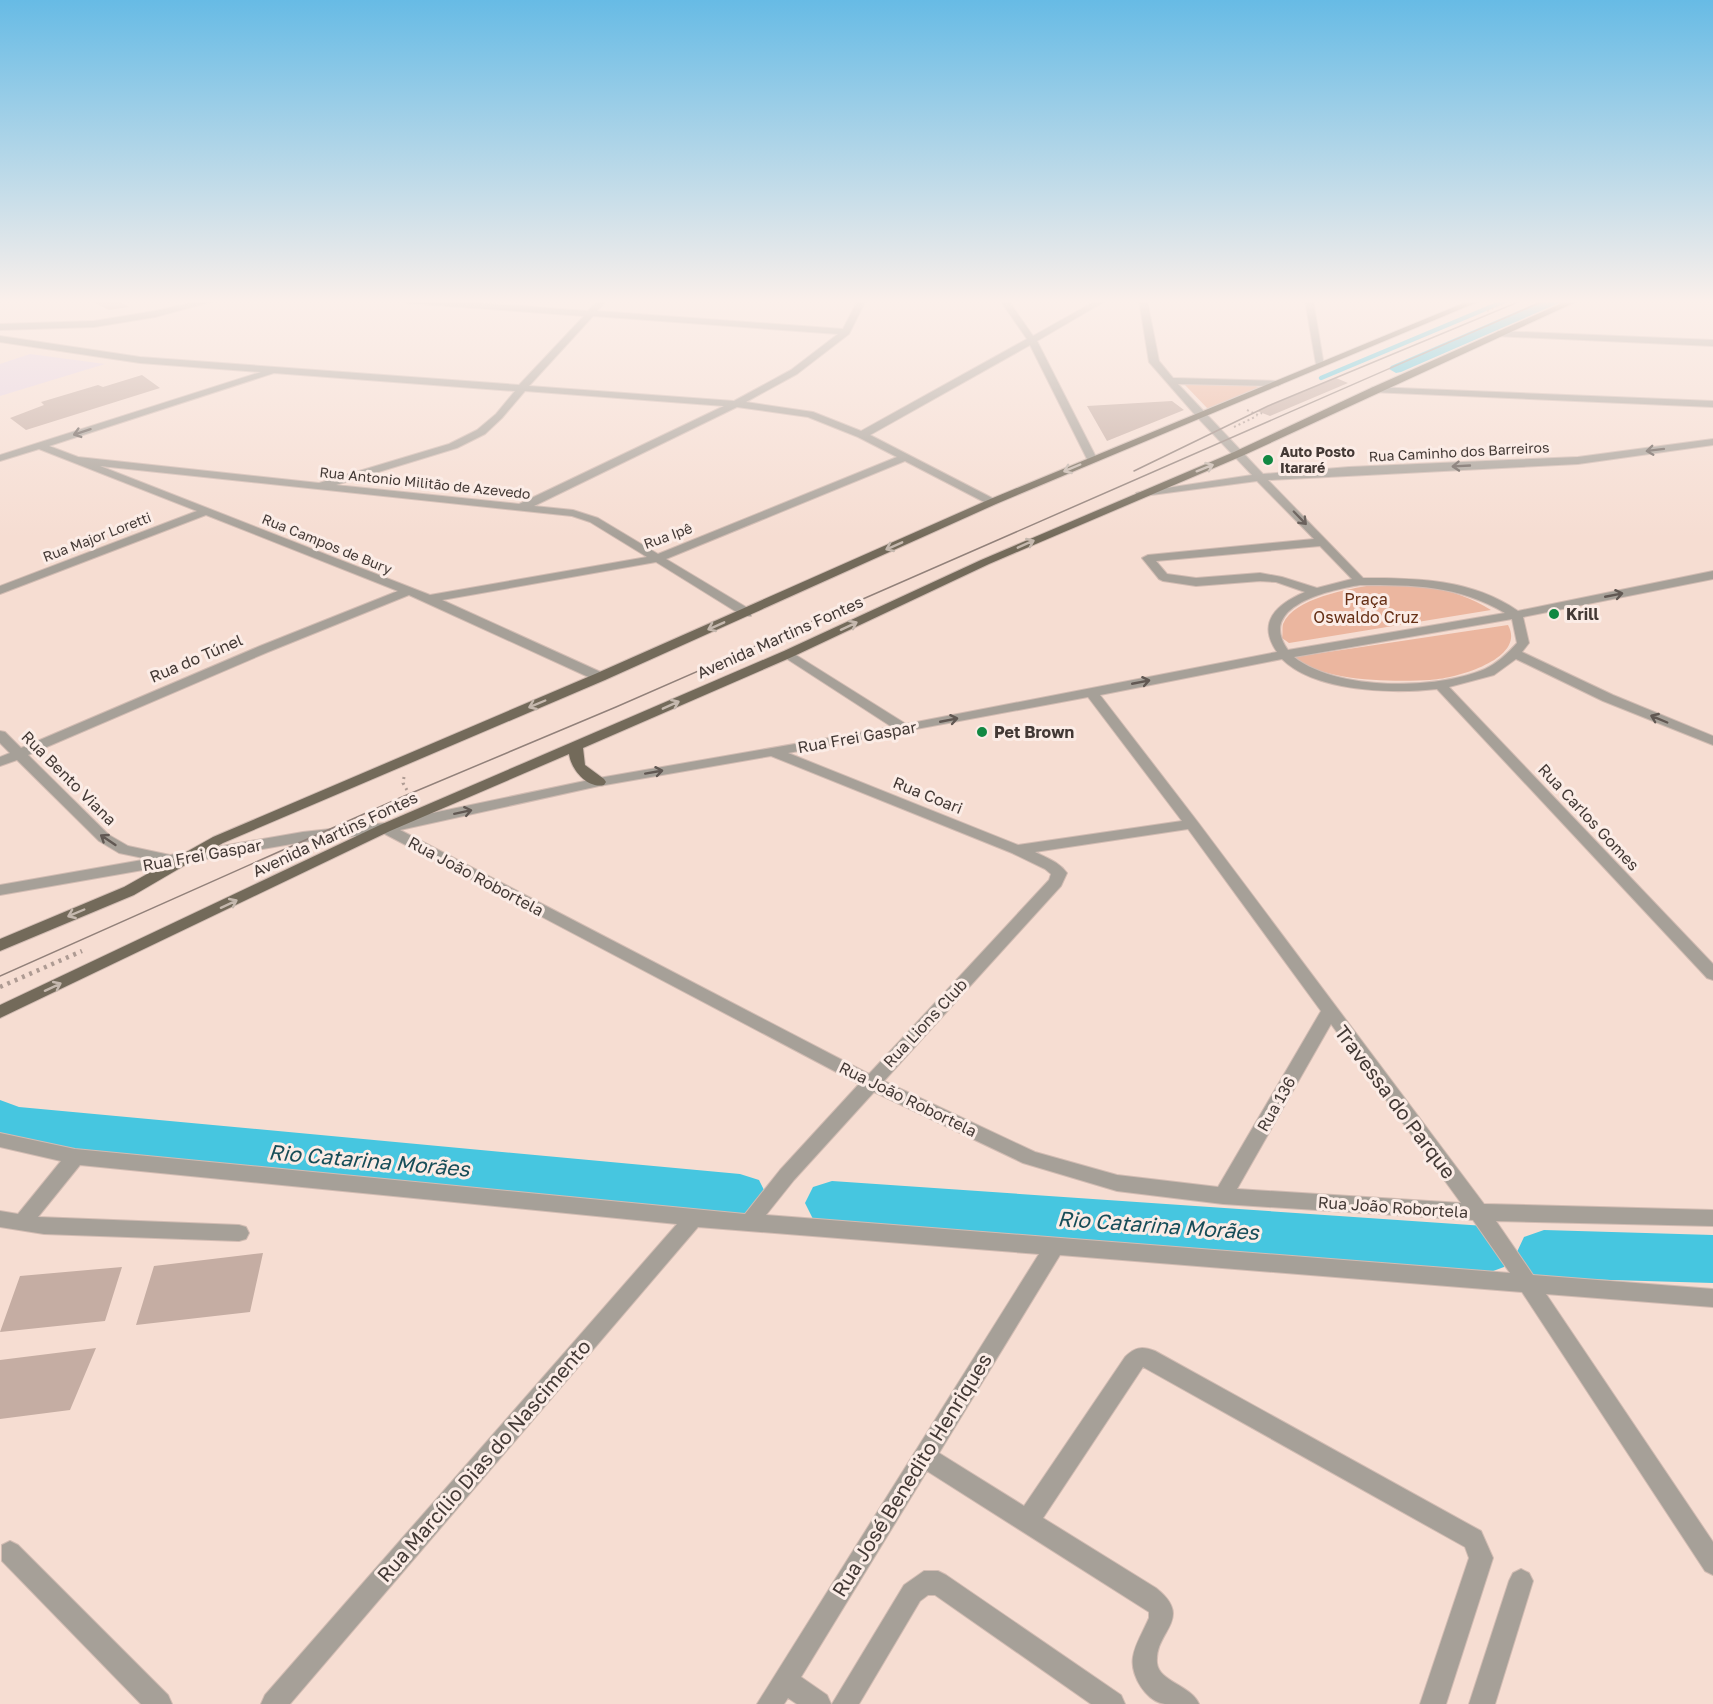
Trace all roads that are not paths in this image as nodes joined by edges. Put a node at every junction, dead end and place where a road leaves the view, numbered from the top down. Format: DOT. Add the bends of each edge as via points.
graph roads {
  1 [pos="248,380"];
  2 [pos="415,380"];
  3 [pos="530,380"];
  4 [pos="780,380"];
  5 [pos="964,380"];
  6 [pos="1052,380"];
  7 [pos="1284,380"];
  8 [pos="1397,380"];
  9 [pos="1170,381"];
  10 [pos="1278,382"];
  11 [pos="523,387"];
  12 [pos="1374,390"];
  13 [pos="736,404"];
  14 [pos="1713,404"];
  15 [pos="1200,415"];
  16 [pos="862,435"];
  17 [pos="1713,442"];
  18 [pos="40,446"];
  19 [pos="1238,454"];
  20 [pos="0,458"];
  21 [pos="904,458"];
  22 [pos="1092,459"];
  23 [pos="74,460"];
  24 [pos="1260,476"];
  25 [pos="315,487"];
  26 [pos="1136,496"];
  27 [pos="992,502"];
  28 [pos="522,507"];
  29 [pos="205,512"];
  30 [pos="1323,542"];
  31 [pos="656,559"];
  32 [pos="1713,575"];
  33 [pos="1360,581"];
  34 [pos="0,590"];
  35 [pos="407,592"];
  36 [pos="1317,592"];
  37 [pos="429,599"];
  38 [pos="747,613"];
  39 [pos="1515,615"];
  40 [pos="788,654"];
  41 [pos="1515,654"];
  42 [pos="1283,655"];
  43 [pos="600,677"];
  44 [pos="1439,684"];
  45 [pos="1090,691"];
  46 [pos="904,729"];
  47 [pos="0,735"];
  48 [pos="1713,741"];
  49 [pos="576,747"];
  50 [pos="772,752"];
  51 [pos="19,753"];
  52 [pos="0,762"];
  53 [pos="599,782"];
  54 [pos="1192,824"];
  55 [pos="386,828"];
  56 [pos="1017,850"];
  57 [pos="184,859"];
  58 [pos="1056,882"];
  59 [pos="0,890"];
  60 [pos="0,945"];
  61 [pos="1713,974"];
  62 [pos="0,1012"];
  63 [pos="1329,1012"];
  64 [pos="870,1082"];
  65 [pos="0,1140"];
  66 [pos="75,1157"];
  67 [pos="1223,1196"];
  68 [pos="1477,1212"];
  69 [pos="756,1215"];
  70 [pos="694,1218"];
  71 [pos="1713,1218"];
  72 [pos="0,1220"];
  73 [pos="22,1223"];
  74 [pos="239,1233"];
  75 [pos="1054,1247"];
  76 [pos="1528,1285"];
  77 [pos="1713,1298"];
  78 [pos="924,1456"];
  79 [pos="1027,1522"];
  80 [pos="10,1552"];
  81 [pos="1713,1563"];
  82 [pos="1521,1581"];
  83 [pos="784,1680"];
  84 [pos="159,1704"];
  85 [pos="274,1704"];
  86 [pos="770,1704"];
  87 [pos="818,1704"];
  88 [pos="845,1704"];
  89 [pos="1112,1704"];
  90 [pos="1186,1704"];
  91 [pos="1433,1704"];
  92 [pos="1482,1704"];
  1 -- 18 [label="street, one-way"];
  2 -- 11 [label="street"];
  3 -- 11 [label="street"];
  4 -- 13 [label="street"];
  5 -- 16 [label="street"];
  6 -- 22 [label="street"];
  7 -- 10 [label="main road"];
  8 -- 12 [label="main road, Avenida Martins Fontes"];
  9 -- 10 [label="street"];
  9 -- 15 [label="street"];
  10 -- 15 [label="main road"];
  11 -- 13 [label="street"];
  11 -- 25 [label="street" via="481,432 453,446"];
  12 -- 14 [label="street"];
  12 -- 19 [label="main road, Avenida Martins Fontes"];
  13 -- 16 [label="street" via="809,414"];
  13 -- 28 [label="street"];
  15 -- 19 [label="street"];
  15 -- 22 [label="main road"];
  16 -- 21 [label="street"];
  17 -- 24 [label="street, Rua Caminho dos Barreiros, one-way" via="1561,462"];
  18 -- 20 [label="street"];
  18 -- 23 [label="street, Rua Campos de Bury"];
  19 -- 24 [label="street"];
  26 -- 19 [label="main road, Avenida Martins Fontes, one-way"];
  21 -- 27 [label="street"];
  21 -- 31 [label="street, Rua Ipê"];
  22 -- 27 [label="main road, one-way"];
  23 -- 25 [label="street, Rua Antonio Militão de Azevedo"];
  23 -- 29 [label="street, Rua Campos de Bury"];
  24 -- 26 [label="street, Rua Caminho dos Barreiros"];
  24 -- 30 [label="street, one-way"];
  25 -- 28 [label="street, Rua Antonio Militão de Azevedo"];
  40 -- 26 [label="main road, Avenida Martins Fontes, one-way"];
  27 -- 38 [label="main road, one-way"];
  28 -- 31 [label="street, Rua Antonio Militão de Azevedo" via="573,513 594,520"];
  29 -- 34 [label="street, Rua Major Loretti"];
  29 -- 35 [label="street, Rua Campos de Bury"];
  30 -- 33 [label="street"];
  30 -- 36 [label="street" via="1148,558 1163,577 1196,582 1260,577"];
  31 -- 37 [label="street, Rua Ipê"];
  31 -- 38 [label="street, Rua Antonio Militão de Azevedo"];
  39 -- 32 [label="street, Rua Frei Gaspar, one-way"];
  33 -- 36 [label="street"];
  33 -- 39 [label="street" via="1435,582 1485,598"];
  35 -- 37 [label="street, Rua Campos de Bury"];
  35 -- 51 [label="street, Rua do Túnel"];
  36 -- 42 [label="street" via="1284,609 1274,624 1274,636"];
  37 -- 43 [label="street, Rua Campos de Bury"];
  38 -- 43 [label="main road, one-way"];
  39 -- 41 [label="street" via="1523,643"];
  39 -- 42 [label="street, Rua Frei Gaspar"];
  40 -- 46 [label="street"];
  49 -- 40 [label="main road, Avenida Martins Fontes, one-way"];
  41 -- 44 [label="street" via="1490,672"];
  48 -- 41 [label="street, one-way"];
  42 -- 44 [label="street" via="1330,678 1393,686"];
  45 -- 42 [label="street, Rua Frei Gaspar, one-way"];
  43 -- 57 [label="main road, one-way" via="218,840"];
  44 -- 61 [label="street, Rua Carlos Gomes"];
  46 -- 45 [label="street, Rua Frei Gaspar, one-way"];
  45 -- 54 [label="street, Travessa do Parque"];
  46 -- 50 [label="street, Rua Frei Gaspar"];
  47 -- 51 [label="street, Rua Bento Viana"];
  49 -- 53 [label="main road" via="578,766"];
  49 -- 55 [label="main road, Avenida Martins Fontes"];
  53 -- 50 [label="street, Rua Frei Gaspar, one-way"];
  50 -- 56 [label="street, Rua Coari"];
  51 -- 52 [label="street, Rua do Túnel"];
  57 -- 51 [label="street, Rua Bento Viana, one-way" via="124,850 104,838"];
  55 -- 53 [label="street, Rua Frei Gaspar, one-way"];
  54 -- 56 [label="street"];
  54 -- 63 [label="street, Travessa do Parque"];
  55 -- 57 [label="street, Rua Frei Gaspar" via="303,837"];
  62 -- 55 [label="main road, Avenida Martins Fontes, one-way"];
  55 -- 64 [label="street, Rua João Robortela"];
  56 -- 58 [label="street, Rua Coari" via="1059,873"];
  57 -- 59 [label="street, Rua Frei Gaspar"];
  57 -- 60 [label="main road, one-way" via="129,891"];
  58 -- 64 [label="street, Rua Lions Club"];
  63 -- 67 [label="street, Rua 136"];
  63 -- 68 [label="street, Travessa do Parque"];
  64 -- 67 [label="street, Rua João Robortela" via="1030,1158 1118,1184"];
  64 -- 69 [label="street, Rua Lions Club" via="787,1174"];
  65 -- 66 [label="street"];
  66 -- 70 [label="street"];
  66 -- 73 [label="street"];
  67 -- 68 [label="street, Rua João Robortela"];
  68 -- 71 [label="street, Rua João Robortela"];
  68 -- 76 [label="street, Travessa do Parque"];
  69 -- 70 [label="street"];
  69 -- 75 [label="street"];
  70 -- 85 [label="street, Rua Marcílio Dias do Nascimento"];
  72 -- 73 [label="street"];
  73 -- 74 [label="street"];
  75 -- 76 [label="street"];
  75 -- 78 [label="street, Rua José Benedito Henriques"];
  76 -- 77 [label="street"];
  76 -- 81 [label="street, Travessa do Parque"];
  78 -- 79 [label="street"];
  78 -- 83 [label="street, Rua José Benedito Henriques"];
  79 -- 90 [label="street" via="1160,1606 1161,1618 1145,1656 1145,1670 1158,1687"];
  79 -- 91 [label="street" via="1132,1364 1139,1357 1148,1358 1473,1539 1482,1558"];
  80 -- 84 [label="street"];
  82 -- 92 [label="street"];
  83 -- 86 [label="street, Rua José Benedito Henriques"];
  83 -- 87 [label="street"];
  88 -- 89 [label="street" via="912,1593 924,1583 938,1583"];
}
